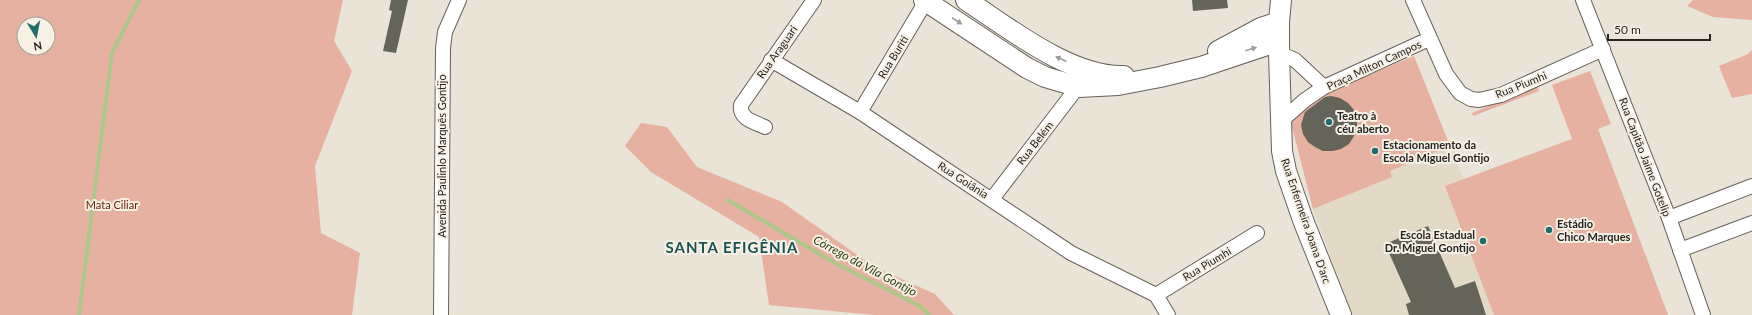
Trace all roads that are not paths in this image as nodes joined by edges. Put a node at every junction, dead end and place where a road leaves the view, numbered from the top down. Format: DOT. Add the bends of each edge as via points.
graph roads {
  1 [pos="459,0"];
  2 [pos="814,0"];
  3 [pos="966,0"];
  4 [pos="1281,0"];
  5 [pos="1413,0"];
  6 [pos="1583,0"];
  7 [pos="925,1"];
  8 [pos="1279,38"];
  9 [pos="1429,39"];
  10 [pos="1603,49"];
  11 [pos="771,60"];
  12 [pos="1083,79"];
  13 [pos="1324,87"];
  14 [pos="860,112"];
  15 [pos="1281,121"];
  16 [pos="765,127"];
  17 [pos="1752,186"];
  18 [pos="992,199"];
  19 [pos="1669,218"];
  20 [pos="1752,222"];
  21 [pos="1257,233"];
  22 [pos="1680,250"];
  23 [pos="1156,295"];
  24 [pos="441,315"];
  25 [pos="1168,315"];
  26 [pos="1340,315"];
  27 [pos="1703,315"];
  1 -- 24 [label="street, Avenida Paulinlo Marquês Gontijo" via="445,32 443,48"];
  2 -- 11 [label="street, Rua Araguari"];
  12 -- 3 [label="main road, one-way"];
  4 -- 8 [label="main road, Rua Enfermeira Joana D'arc"];
  5 -- 9 [label="street, Rua Piumhi"];
  6 -- 10 [label="street, Rua Capitão Jaime Gotelip"];
  7 -- 12 [label="main road, one-way" via="1027,68 1045,77"];
  7 -- 14 [label="street, Rua Buriti"];
  8 -- 12 [label="main road" via="1260,28 1200,60 1138,78 1119,76"];
  8 -- 13 [label="street" via="1294,60"];
  8 -- 15 [label="main road, Rua Enfermeira Joana D'arc"];
  9 -- 10 [label="street, Rua Piumhi" via="1446,74 1460,93 1479,100 1501,95"];
  9 -- 13 [label="street, Praça Milton Campos"];
  10 -- 19 [label="street, Rua Capitão Jaime Gotelip"];
  11 -- 14 [label="street, Rua Goiânia"];
  11 -- 16 [label="street, Rua Araguari" via="740,110 742,115"];
  12 -- 18 [label="street, Rua Belém"];
  13 -- 15 [label="street, Praça Milton Campos"];
  14 -- 18 [label="street, Rua Goiânia"];
  15 -- 26 [label="main road, Rua Enfermeira Joana D'arc" via="1286,171"];
  17 -- 19 [label="street"];
  18 -- 23 [label="street, Rua Goiânia" via="1071,253"];
  19 -- 22 [label="street, Rua Capitão Jaime Gotelip"];
  20 -- 22 [label="street"];
  21 -- 23 [label="street, Rua Piumhi"];
  22 -- 27 [label="street, Rua Capitão Jaime Gotelip"];
  23 -- 25 [label="street"];
}
